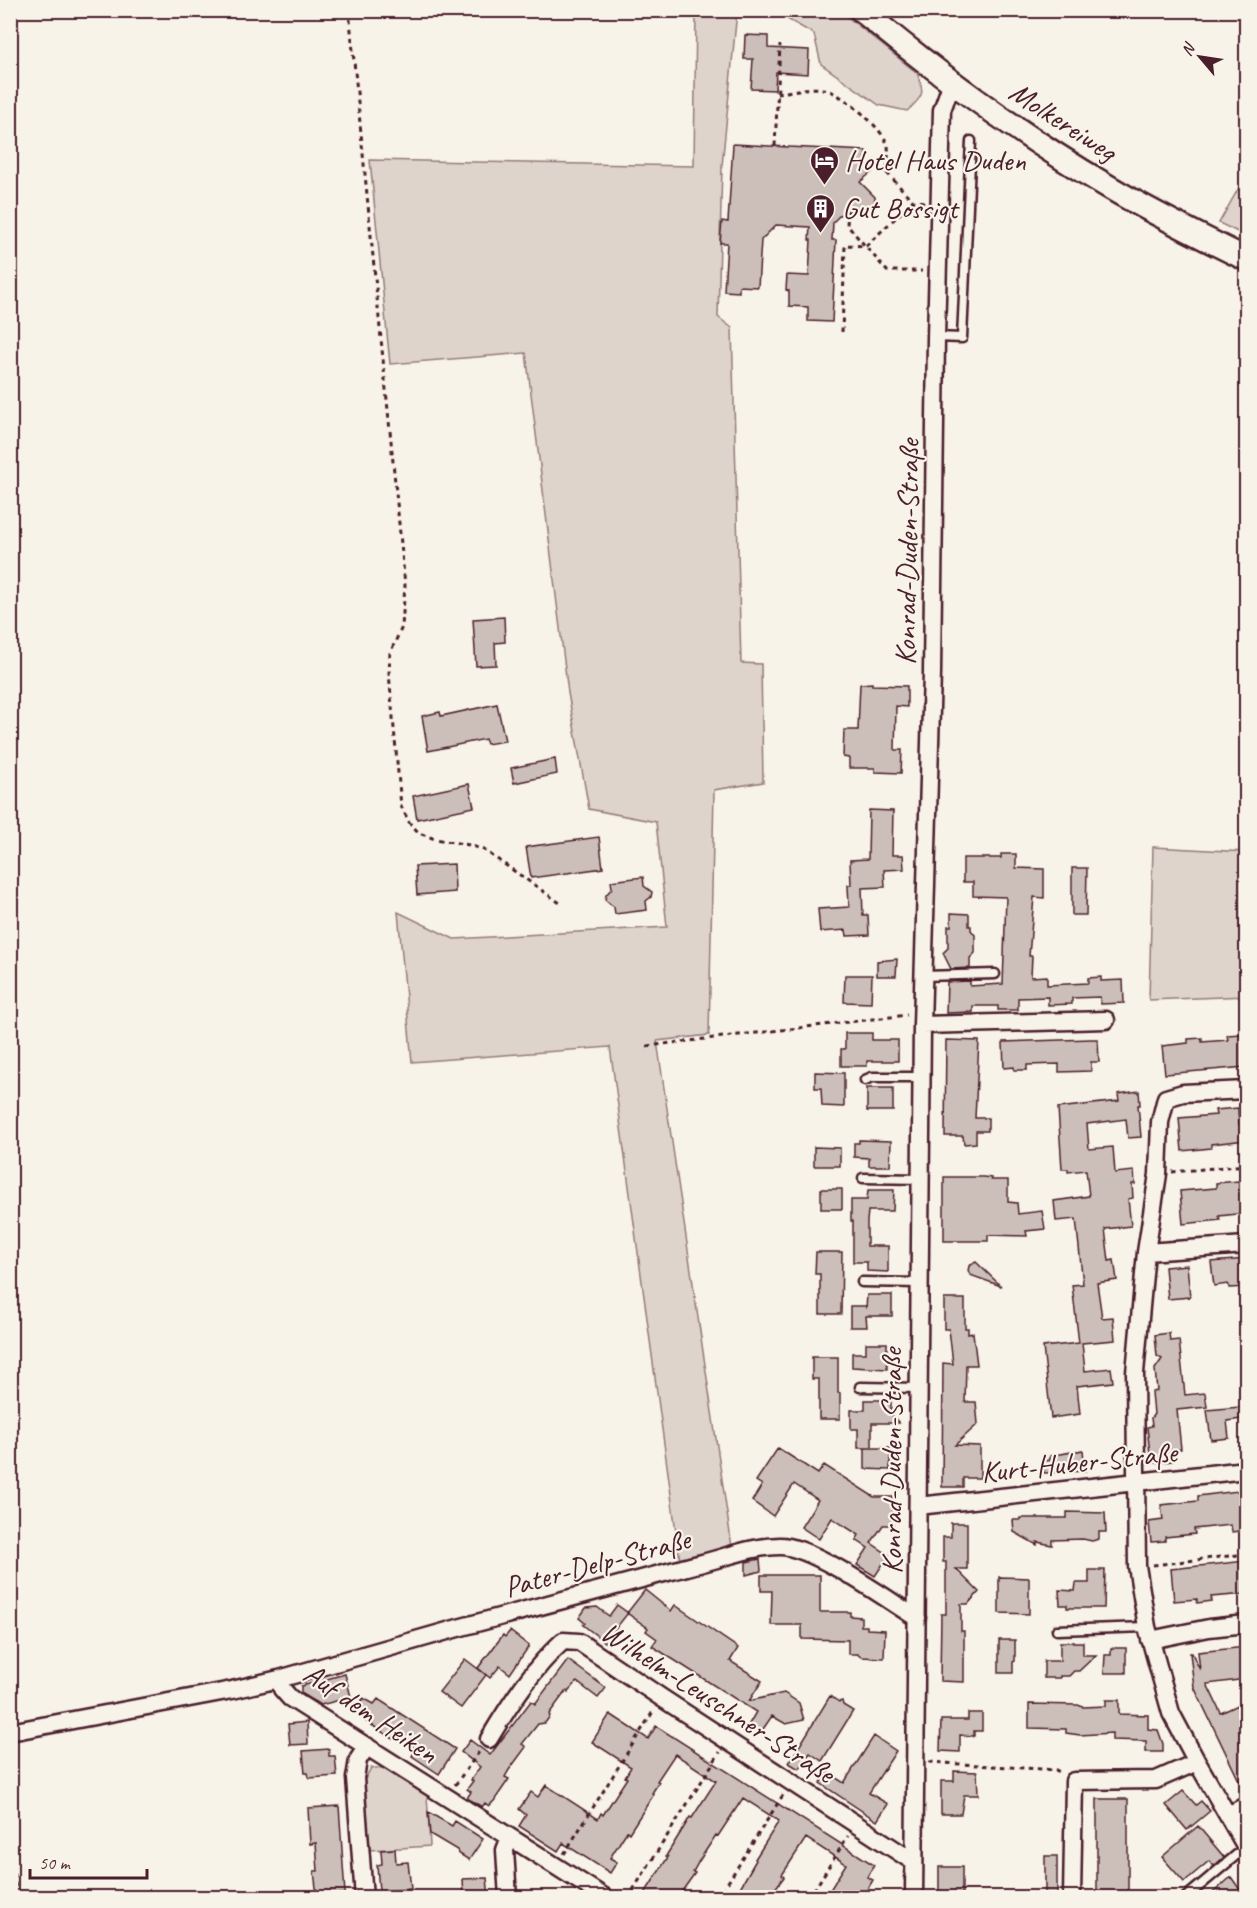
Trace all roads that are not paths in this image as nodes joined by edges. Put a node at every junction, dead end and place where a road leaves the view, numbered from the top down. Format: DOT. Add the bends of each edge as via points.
graph roads {
  1 [pos="861,10"];
  2 [pos="952,82"];
  3 [pos="971,141"];
  4 [pos="1246,259"];
  5 [pos="936,337"];
  6 [pos="994,974"];
  7 [pos="923,976"];
  8 [pos="922,1019"];
  9 [pos="1106,1020"];
  10 [pos="922,1077"];
  11 [pos="865,1080"];
  12 [pos="1246,1090"];
  13 [pos="862,1178"];
  14 [pos="921,1179"];
  15 [pos="1246,1245"];
  16 [pos="1146,1252"];
  17 [pos="861,1282"];
  18 [pos="920,1283"];
  19 [pos="860,1387"];
  20 [pos="919,1388"];
  21 [pos="1246,1470"];
  22 [pos="1135,1484"];
  23 [pos="918,1506"];
  24 [pos="917,1618"];
  25 [pos="1246,1624"];
  26 [pos="1057,1630"];
  27 [pos="1149,1634"];
  28 [pos="279,1679"];
  29 [pos="10,1732"];
  30 [pos="489,1739"];
  31 [pos="367,1746"];
  32 [pos="1197,1762"];
  33 [pos="1246,1806"];
  34 [pos="1228,1815"];
  35 [pos="510,1837"];
  36 [pos="1246,1847"];
  37 [pos="914,1862"];
  38 [pos="364,1898"];
  39 [pos="508,1898"];
  40 [pos="606,1898"];
  41 [pos="914,1898"];
  42 [pos="1072,1898"];
  43 [pos="1185,1898"];
  1 -- 2 [label="main road, Molkereiweg"];
  2 -- 4 [label="main road, Molkereiweg" via="1109,187"];
  2 -- 5 [label="street, Konrad-Duden-Straße" via="942,110"];
  3 -- 5 [label="lane" via="962,338"];
  5 -- 7 [label="street, Konrad-Duden-Straße"];
  6 -- 7 [label="lane"];
  7 -- 8 [label="street, Konrad-Duden-Straße"];
  8 -- 9 [label="street"];
  8 -- 10 [label="street, Konrad-Duden-Straße"];
  10 -- 11 [label="lane"];
  10 -- 14 [label="street, Konrad-Duden-Straße"];
  12 -- 16 [label="street" via="1183,1093 1166,1098"];
  13 -- 14 [label="lane"];
  14 -- 18 [label="street, Konrad-Duden-Straße"];
  15 -- 16 [label="street"];
  16 -- 22 [label="street" via="1135,1373"];
  17 -- 18 [label="lane"];
  18 -- 20 [label="street, Konrad-Duden-Straße"];
  19 -- 20 [label="lane"];
  20 -- 23 [label="street, Konrad-Duden-Straße"];
  21 -- 22 [label="street, Kurt-Huber-Straße"];
  22 -- 23 [label="street, Kurt-Huber-Straße"];
  22 -- 27 [label="street" via="1137,1566"];
  23 -- 24 [label="street, Konrad-Duden-Straße"];
  24 -- 28 [label="street, Pater-Delp-Straße" via="823,1560 781,1546 684,1568"];
  24 -- 37 [label="street, Konrad-Duden-Straße"];
  25 -- 27 [label="street"];
  26 -- 27 [label="lane"];
  27 -- 32 [label="street" via="1171,1713"];
  28 -- 29 [label="street, Auf dem Heiken"];
  28 -- 31 [label="street, Auf dem Heiken" via="290,1698"];
  30 -- 37 [label="street, Wilhelm-Leuschner-Straße" via="548,1654 563,1641 579,1642"];
  31 -- 35 [label="street, Auf dem Heiken"];
  31 -- 38 [label="street" via="358,1760 355,1778"];
  32 -- 34 [label="street"];
  32 -- 42 [label="street" via="1156,1780 1074,1781"];
  33 -- 34 [label="street"];
  34 -- 36 [label="street"];
  35 -- 39 [label="street" via="505,1851"];
  35 -- 40 [label="street, Auf dem Heiken"];
  36 -- 43 [label="lane"];
  37 -- 41 [label="street, Konrad-Duden-Straße"];
}
